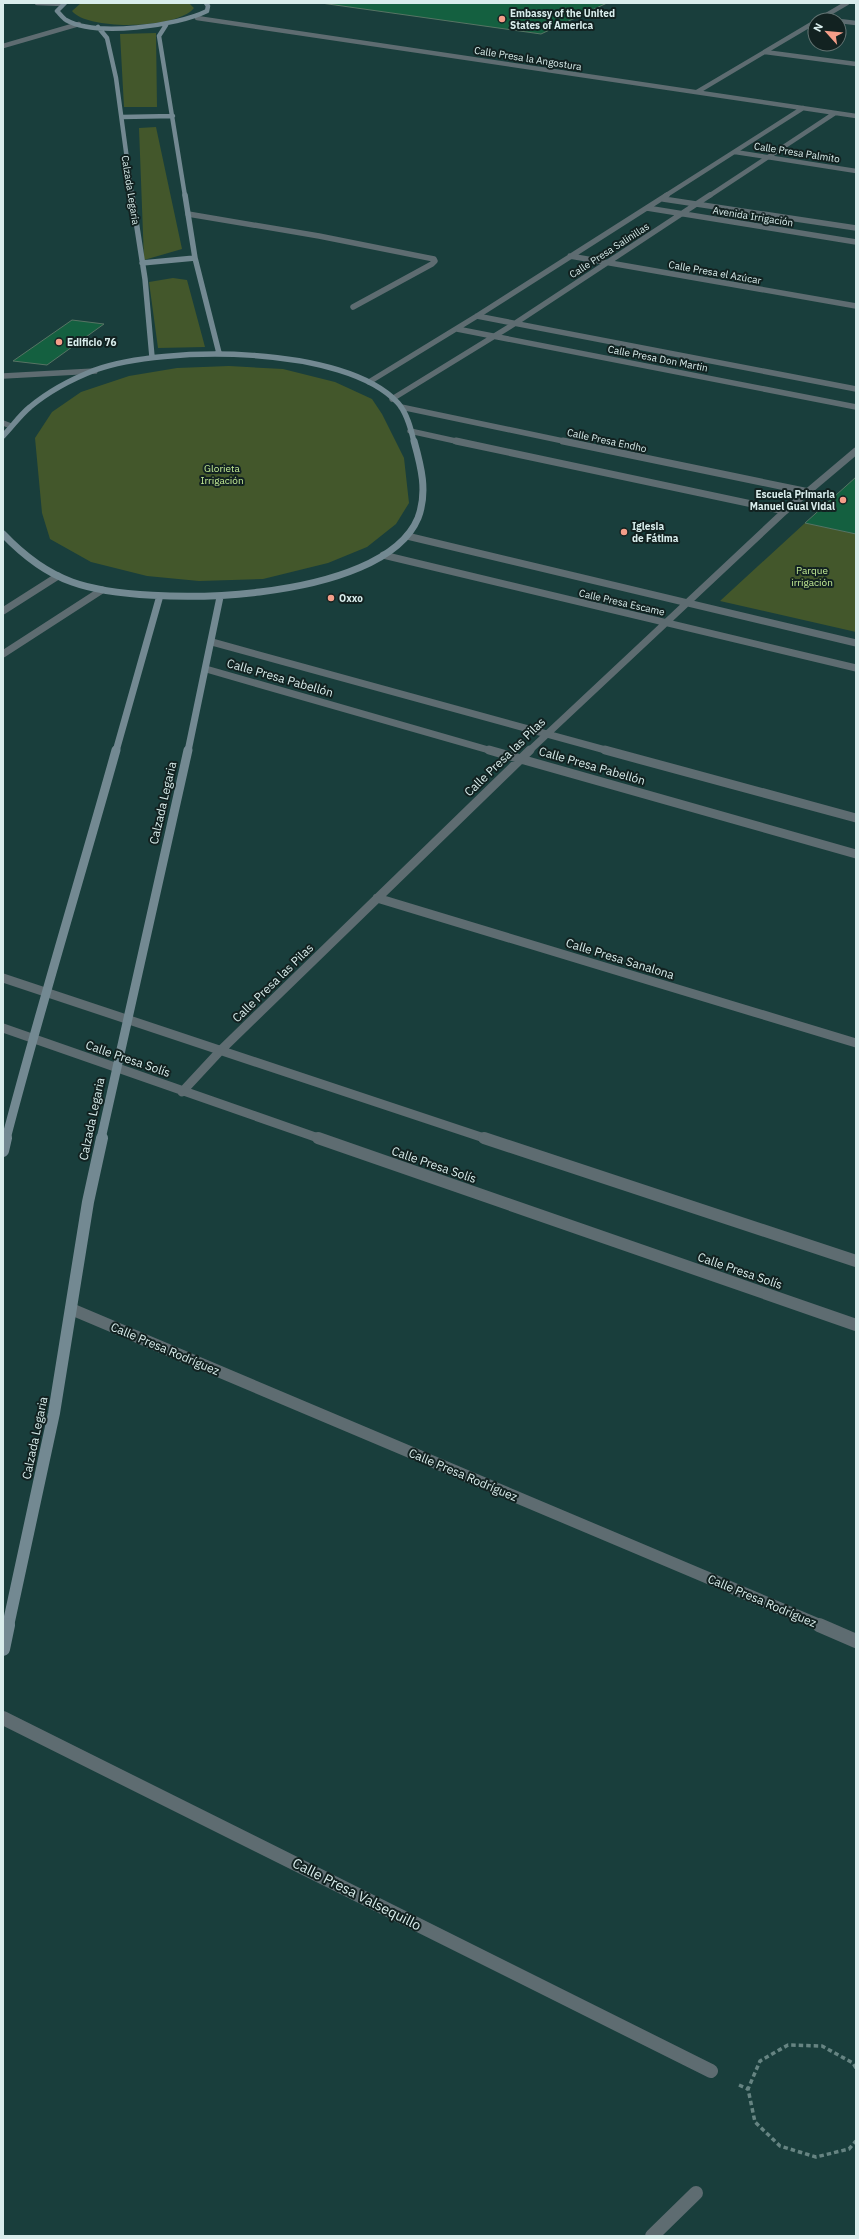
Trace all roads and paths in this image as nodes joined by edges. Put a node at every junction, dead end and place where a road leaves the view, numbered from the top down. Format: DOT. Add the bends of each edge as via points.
graph roads {
  1 [pos="37,3"];
  2 [pos="206,3"];
  3 [pos="847,3"];
  4 [pos="64,4"];
  5 [pos="831,12"];
  6 [pos="197,18"];
  7 [pos="80,24"];
  8 [pos="166,25"];
  9 [pos="98,27"];
  10 [pos="807,27"];
  11 [pos="3,46"];
  12 [pos="765,52"];
  13 [pos="856,64"];
  14 [pos="697,92"];
  15 [pos="803,108"];
  16 [pos="834,113"];
  17 [pos="173,116"];
  18 [pos="856,116"];
  19 [pos="122,117"];
  20 [pos="735,152"];
  21 [pos="769,157"];
  22 [pos="856,171"];
  23 [pos="663,199"];
  24 [pos="698,204"];
  25 [pos="647,208"];
  26 [pos="682,213"];
  27 [pos="188,214"];
  28 [pos="856,228"];
  29 [pos="856,242"];
  30 [pos="570,256"];
  31 [pos="195,258"];
  32 [pos="608,262"];
  33 [pos="142,263"];
  34 [pos="856,306"];
  35 [pos="353,307"];
  36 [pos="477,316"];
  37 [pos="514,324"];
  38 [pos="457,329"];
  39 [pos="494,336"];
  40 [pos="219,353"];
  41 [pos="152,358"];
  42 [pos="95,371"];
  43 [pos="3,376"];
  44 [pos="369,382"];
  45 [pos="856,389"];
  46 [pos="392,399"];
  47 [pos="401,407"];
  48 [pos="856,407"];
  49 [pos="3,423"];
  50 [pos="11,426"];
  51 [pos="410,431"];
  52 [pos="3,436"];
  53 [pos="856,451"];
  54 [pos="809,492"];
  55 [pos="785,511"];
  56 [pos="3,534"];
  57 [pos="407,536"];
  58 [pos="383,555"];
  59 [pos="58,576"];
  60 [pos="102,590"];
  61 [pos="220,597"];
  62 [pos="159,599"];
  63 [pos="685,603"];
  64 [pos="3,611"];
  65 [pos="664,622"];
  66 [pos="212,642"];
  67 [pos="856,643"];
  68 [pos="3,654"];
  69 [pos="856,668"];
  70 [pos="206,669"];
  71 [pos="546,733"];
  72 [pos="520,758"];
  73 [pos="856,818"];
  74 [pos="856,854"];
  75 [pos="377,898"];
  76 [pos="3,978"];
  77 [pos="48,992"];
  78 [pos="127,1018"];
  79 [pos="3,1028"];
  80 [pos="32,1039"];
  81 [pos="856,1043"];
  82 [pos="221,1050"];
  83 [pos="116,1069"];
  84 [pos="182,1092"];
  85 [pos="3,1151"];
  86 [pos="856,1261"];
  87 [pos="71,1309"];
  88 [pos="856,1325"];
  89 [pos="856,1641"];
  90 [pos="3,1649"];
  91 [pos="3,1718"];
  92 [pos="856,2068"];
  93 [pos="711,2071"];
  94 [pos="856,2141"];
  95 [pos="696,2194"];
  96 [pos="652,2236"];
  1 -- 4 [label="street"];
  2 -- 6 [label="main road" via="207,11"];
  3 -- 5 [label="street"];
  4 -- 7 [label="main road" via="58,9 59,15"];
  6 -- 8 [label="main road"];
  6 -- 14 [label="street, Calle Presa la Angostura"];
  7 -- 9 [label="main road"];
  7 -- 11 [label="street"];
  8 -- 9 [label="main road"];
  8 -- 17 [label="main road" via="159,36 166,88"];
  9 -- 19 [label="main road, Calzada Legaria" via="107,38 112,56"];
  10 -- 12 [label="street"];
  12 -- 13 [label="street"];
  12 -- 14 [label="street"];
  14 -- 15 [label="street, Calle Presa la Angostura"];
  15 -- 16 [label="street, Calle Presa la Angostura"];
  15 -- 20 [label="street, Calle Presa Salinillas"];
  16 -- 18 [label="street, Calle Presa la Angostura"];
  16 -- 21 [label="street, Calle Presa Salinillas"];
  17 -- 19 [label="main road"];
  17 -- 27 [label="main road"];
  19 -- 33 [label="main road, Calzada Legaria"];
  20 -- 21 [label="street, Calle Presa Palmito"];
  20 -- 23 [label="street, Calle Presa Salinillas"];
  21 -- 22 [label="street, Calle Presa Palmito"];
  21 -- 24 [label="street, Calle Presa Salinillas"];
  23 -- 24 [label="street, Avenida Irrigación"];
  23 -- 25 [label="street, Calle Presa Salinillas"];
  24 -- 26 [label="street, Calle Presa Salinillas"];
  24 -- 28 [label="street, Avenida Irrigación"];
  25 -- 26 [label="street, Avenida Irrigación"];
  25 -- 30 [label="street, Calle Presa Salinillas"];
  26 -- 29 [label="street, Avenida Irrigación"];
  26 -- 32 [label="street, Calle Presa Salinillas"];
  27 -- 31 [label="main road"];
  27 -- 35 [label="street" via="434,259 432,264"];
  30 -- 32 [label="street, Calle Presa el Azúcar"];
  30 -- 36 [label="street, Calle Presa Salinillas"];
  31 -- 33 [label="main road"];
  31 -- 40 [label="main road"];
  32 -- 34 [label="street, Calle Presa el Azúcar"];
  32 -- 37 [label="street, Calle Presa Salinillas"];
  33 -- 41 [label="main road, Calzada Legaria"];
  36 -- 37 [label="street, Calle Presa Don Martin"];
  36 -- 38 [label="street, Calle Presa Salinillas"];
  37 -- 39 [label="street, Calle Presa Salinillas"];
  37 -- 45 [label="street, Calle Presa Don Martin"];
  38 -- 39 [label="street, Calle Presa Don Martin"];
  38 -- 44 [label="street, Calle Presa Salinillas"];
  39 -- 46 [label="street, Calle Presa Salinillas"];
  39 -- 48 [label="street, Calle Presa Don Martin"];
  40 -- 41 [label="main road"];
  40 -- 44 [label="main road" via="300,362 336,370"];
  41 -- 42 [label="main road"];
  42 -- 43 [label="street"];
  42 -- 50 [label="main road" via="40,398"];
  44 -- 46 [label="main road"];
  46 -- 47 [label="main road"];
  47 -- 51 [label="main road"];
  47 -- 54 [label="street, Calle Presa Endho"];
  49 -- 50 [label="street"];
  50 -- 52 [label="main road"];
  51 -- 55 [label="street"];
  51 -- 57 [label="main road" via="424,478 425,493 421,511"];
  53 -- 54 [label="street, Calle Presa las Pilas"];
  54 -- 55 [label="street, Calle Presa las Pilas"];
  55 -- 63 [label="street, Calle Presa las Pilas"];
  56 -- 59 [label="main road" via="29,560"];
  57 -- 58 [label="main road"];
  57 -- 63 [label="street, Calle Presa Escame"];
  58 -- 61 [label="main road" via="322,580 285,589"];
  58 -- 65 [label="street, Calle Presa Escame"];
  59 -- 60 [label="main road"];
  59 -- 64 [label="street"];
  60 -- 62 [label="main road"];
  60 -- 68 [label="street"];
  61 -- 62 [label="main road"];
  61 -- 66 [label="main road, Calzada Legaria"];
  62 -- 77 [label="main road"];
  63 -- 65 [label="street, Calle Presa las Pilas"];
  63 -- 67 [label="street, Calle Presa Escame"];
  65 -- 69 [label="street, Calle Presa Escame"];
  65 -- 71 [label="street, Calle Presa las Pilas"];
  66 -- 70 [label="main road, Calzada Legaria"];
  66 -- 71 [label="street, Calle Presa Pabellón"];
  70 -- 72 [label="street, Calle Presa Pabellón"];
  70 -- 78 [label="main road, Calzada Legaria"];
  71 -- 72 [label="street, Calle Presa las Pilas"];
  71 -- 73 [label="street, Calle Presa Pabellón"];
  72 -- 74 [label="street, Calle Presa Pabellón"];
  72 -- 75 [label="street, Calle Presa las Pilas"];
  75 -- 81 [label="street, Calle Presa Sanalona"];
  75 -- 82 [label="street, Calle Presa las Pilas"];
  76 -- 77 [label="street"];
  77 -- 78 [label="street"];
  77 -- 80 [label="main road"];
  78 -- 82 [label="street"];
  78 -- 83 [label="main road, Calzada Legaria"];
  79 -- 80 [label="street, Calle Presa Solís"];
  80 -- 83 [label="street, Calle Presa Solís"];
  80 -- 85 [label="main road"];
  82 -- 84 [label="street, Calle Presa las Pilas"];
  82 -- 86 [label="street"];
  83 -- 84 [label="street, Calle Presa Solís"];
  83 -- 87 [label="main road, Calzada Legaria" via="88,1202"];
  84 -- 88 [label="street, Calle Presa Solís"];
  87 -- 89 [label="street, Calle Presa Rodríguez"];
  87 -- 90 [label="main road, Calzada Legaria" via="54,1413"];
  91 -- 93 [label="street, Calle Presa Valsequillo"];
  92 -- 94 [label="path" via="853,2063 822,2046 788,2045 760,2061 748,2090 755,2122 780,2146 816,2157 849,2149"];
  95 -- 96 [label="street"];
}
